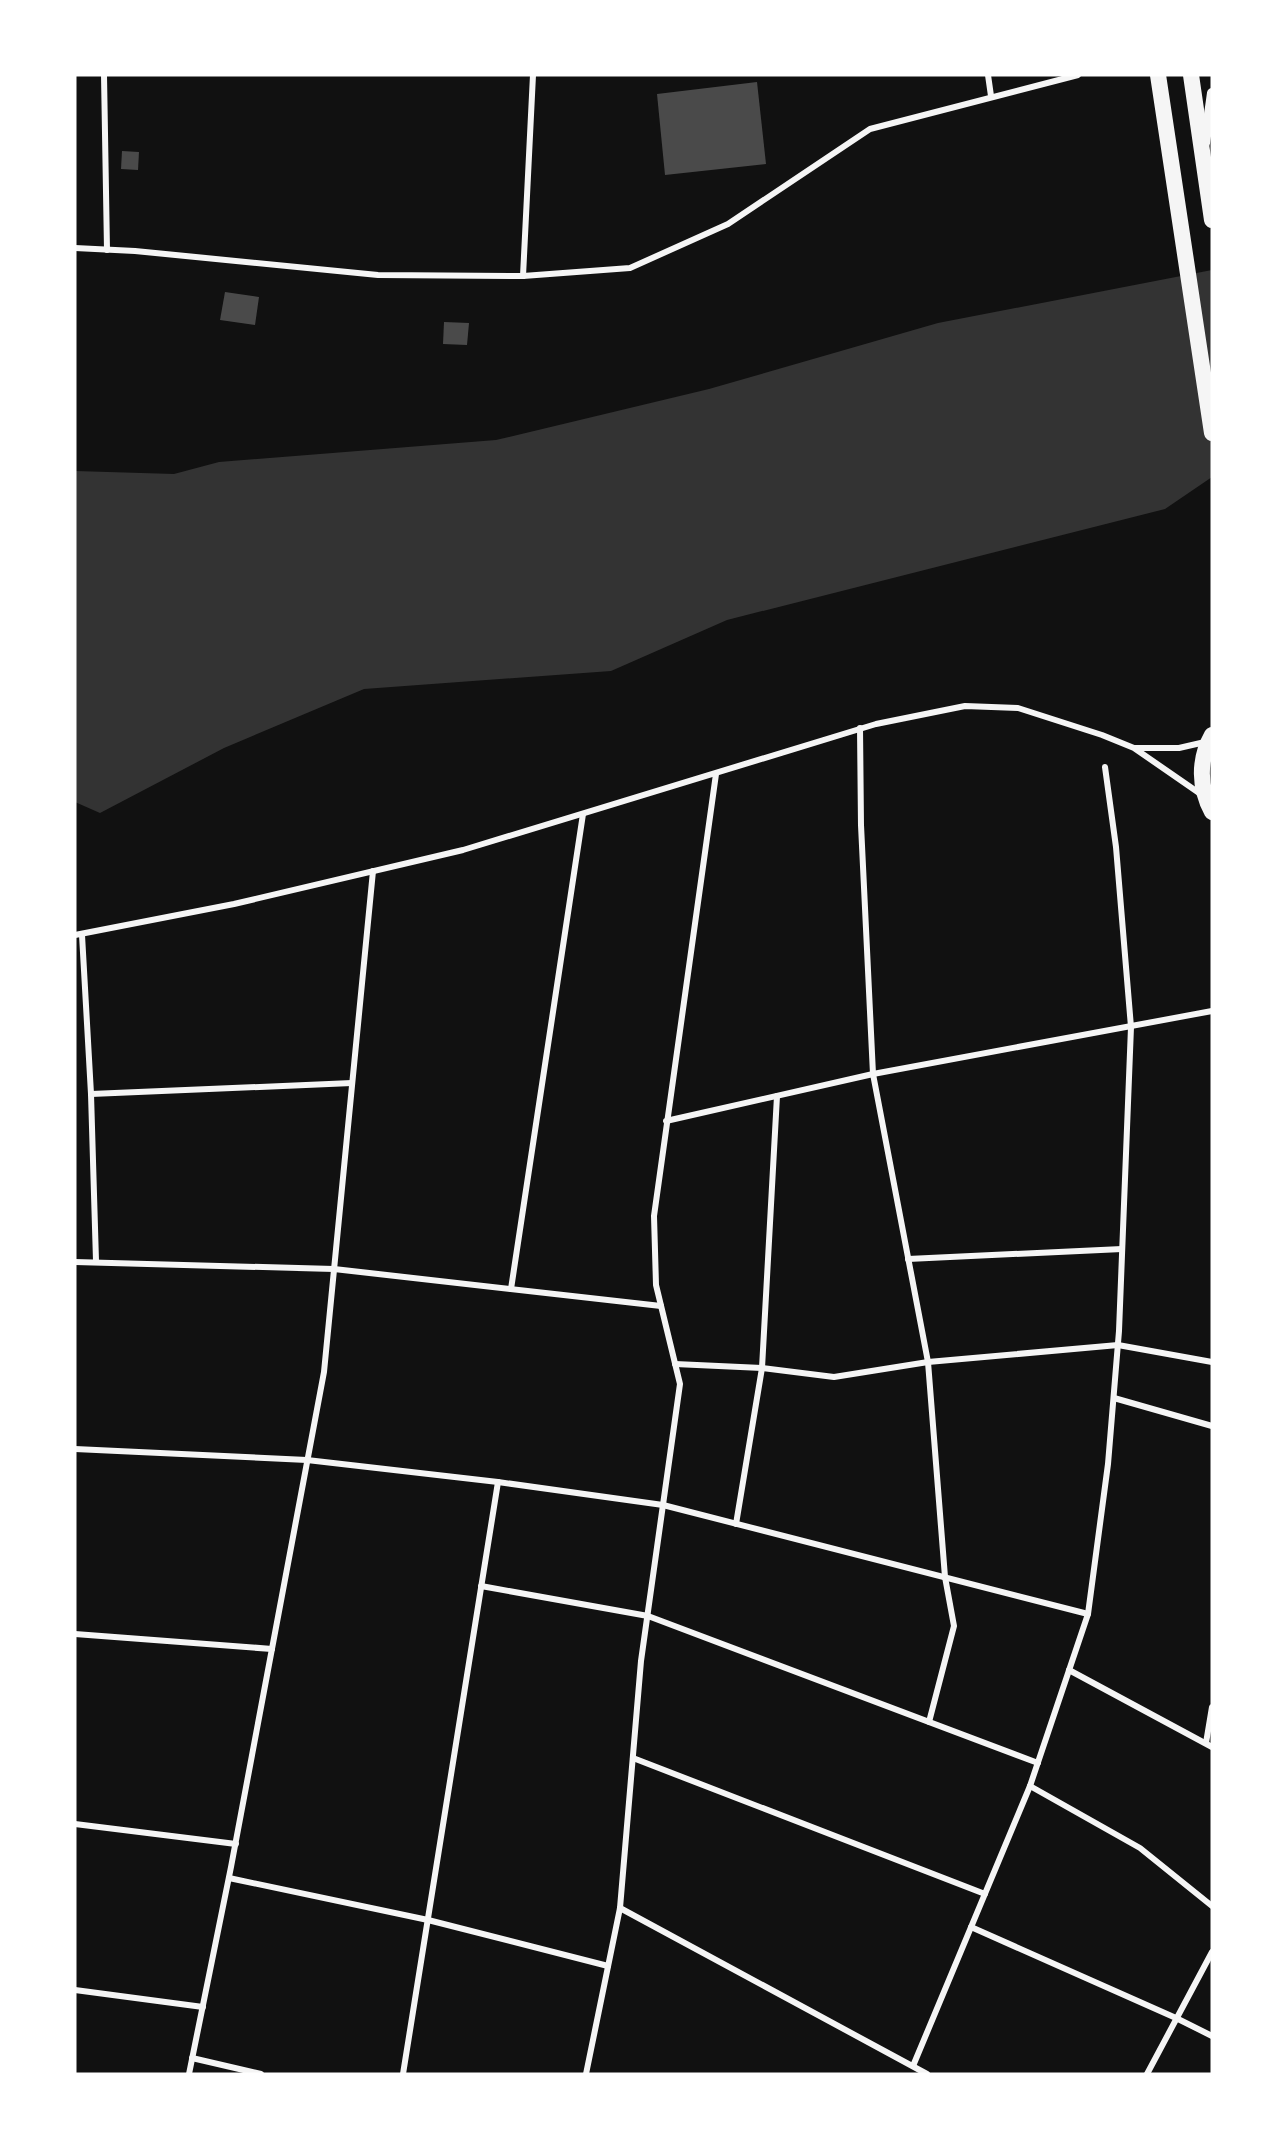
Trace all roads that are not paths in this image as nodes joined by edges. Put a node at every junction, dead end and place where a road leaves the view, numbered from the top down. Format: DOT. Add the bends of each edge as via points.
graph roads {
  1 [pos="104,75"];
  2 [pos="533,75"];
  3 [pos="988,75"];
  4 [pos="1078,75"];
  5 [pos="1158,75"];
  6 [pos="1191,75"];
  7 [pos="1212,93"];
  8 [pos="991,96"];
  9 [pos="1203,162"];
  10 [pos="1212,220"];
  11 [pos="75,248"];
  12 [pos="107,250"];
  13 [pos="523,276"];
  14 [pos="1212,433"];
  15 [pos="860,728"];
  16 [pos="1210,739"];
  17 [pos="1134,748"];
  18 [pos="1106,766"];
  19 [pos="716,774"];
  20 [pos="1209,805"];
  21 [pos="583,814"];
  22 [pos="373,871"];
  23 [pos="79,935"];
  24 [pos="1212,1011"];
  25 [pos="1131,1027"];
  26 [pos="873,1074"];
  27 [pos="352,1083"];
  28 [pos="91,1095"];
  29 [pos="777,1096"];
  30 [pos="666,1121"];
  31 [pos="1122,1249"];
  32 [pos="908,1259"];
  33 [pos="75,1262"];
  34 [pos="96,1262"];
  35 [pos="334,1269"];
  36 [pos="511,1290"];
  37 [pos="661,1306"];
  38 [pos="1118,1345"];
  39 [pos="928,1362"];
  40 [pos="1212,1362"];
  41 [pos="675,1364"];
  42 [pos="762,1368"];
  43 [pos="1114,1398"];
  44 [pos="1212,1426"];
  45 [pos="75,1449"];
  46 [pos="308,1460"];
  47 [pos="498,1482"];
  48 [pos="663,1505"];
  49 [pos="736,1524"];
  50 [pos="945,1577"];
  51 [pos="481,1586"];
  52 [pos="1088,1614"];
  53 [pos="648,1616"];
  54 [pos="75,1634"];
  55 [pos="272,1649"];
  56 [pos="1069,1670"];
  57 [pos="1212,1707"];
  58 [pos="929,1722"];
  59 [pos="1209,1745"];
  60 [pos="633,1758"];
  61 [pos="1038,1763"];
  62 [pos="1030,1786"];
  63 [pos="75,1824"];
  64 [pos="236,1844"];
  65 [pos="229,1878"];
  66 [pos="985,1894"];
  67 [pos="1212,1906"];
  68 [pos="620,1908"];
  69 [pos="428,1920"];
  70 [pos="971,1928"];
  71 [pos="1212,1952"];
  72 [pos="608,1966"];
  73 [pos="75,1990"];
  74 [pos="203,2007"];
  75 [pos="1176,2018"];
  76 [pos="1212,2036"];
  77 [pos="192,2058"];
  78 [pos="913,2067"];
  79 [pos="189,2074"];
  80 [pos="261,2074"];
  81 [pos="403,2074"];
  82 [pos="586,2074"];
  83 [pos="927,2074"];
  84 [pos="1147,2074"];
  1 -- 12 [label="street"];
  2 -- 13 [label="street"];
  3 -- 8 [label="street"];
  4 -- 8 [label="street"];
  5 -- 14 [label="highway"];
  6 -- 9 [label="highway"];
  7 -- 9 [label="street"];
  8 -- 13 [label="street" via="870,129 728,224 630,268"];
  9 -- 10 [label="highway"];
  11 -- 12 [label="street"];
  12 -- 13 [label="street" via="378,275"];
  15 -- 17 [label="street" via="965,706 1018,708"];
  15 -- 19 [label="street"];
  15 -- 26 [label="street"];
  16 -- 17 [label="street" via="1179,748"];
  16 -- 20 [label="highway" via="1202,769"];
  17 -- 20 [label="street"];
  18 -- 25 [label="street"];
  19 -- 21 [label="street"];
  19 -- 30 [label="street"];
  21 -- 22 [label="street" via="463,850"];
  21 -- 36 [label="street"];
  22 -- 23 [label="street"];
  22 -- 27 [label="street"];
  23 -- 28 [label="street"];
  24 -- 25 [label="street"];
  25 -- 26 [label="street"];
  25 -- 31 [label="street"];
  26 -- 29 [label="street"];
  26 -- 32 [label="street"];
  27 -- 28 [label="street"];
  27 -- 35 [label="street"];
  28 -- 34 [label="street"];
  29 -- 30 [label="street"];
  29 -- 42 [label="street"];
  30 -- 37 [label="street" via="654,1216 656,1285"];
  31 -- 32 [label="street"];
  31 -- 38 [label="street"];
  32 -- 39 [label="street"];
  33 -- 34 [label="street"];
  34 -- 35 [label="street"];
  35 -- 36 [label="street"];
  35 -- 46 [label="street" via="324,1372"];
  36 -- 37 [label="street"];
  37 -- 41 [label="street"];
  38 -- 39 [label="street"];
  38 -- 40 [label="street"];
  38 -- 43 [label="street"];
  39 -- 42 [label="street" via="834,1377"];
  39 -- 50 [label="street"];
  41 -- 42 [label="street"];
  41 -- 48 [label="street" via="680,1384"];
  42 -- 49 [label="street"];
  43 -- 44 [label="street"];
  43 -- 52 [label="street"];
  45 -- 46 [label="street"];
  46 -- 47 [label="street"];
  46 -- 55 [label="street"];
  47 -- 48 [label="street"];
  47 -- 51 [label="street"];
  48 -- 49 [label="street"];
  48 -- 53 [label="street"];
  49 -- 50 [label="street"];
  50 -- 52 [label="street"];
  50 -- 58 [label="street" via="954,1626"];
  51 -- 53 [label="street"];
  51 -- 69 [label="street"];
  52 -- 56 [label="street"];
  53 -- 58 [label="street"];
  53 -- 60 [label="street"];
  54 -- 55 [label="street"];
  55 -- 64 [label="street"];
  56 -- 59 [label="street"];
  56 -- 61 [label="street"];
  57 -- 59 [label="street"];
  58 -- 61 [label="street"];
  60 -- 66 [label="street"];
  60 -- 68 [label="street"];
  61 -- 62 [label="street"];
  62 -- 66 [label="street"];
  62 -- 67 [label="street" via="1140,1848"];
  63 -- 64 [label="street"];
  64 -- 65 [label="street"];
  65 -- 69 [label="street"];
  65 -- 74 [label="street"];
  66 -- 70 [label="street"];
  68 -- 72 [label="street"];
  68 -- 78 [label="street"];
  69 -- 72 [label="street"];
  69 -- 81 [label="street"];
  70 -- 75 [label="street"];
  70 -- 78 [label="street"];
  71 -- 75 [label="street"];
  72 -- 82 [label="street"];
  73 -- 74 [label="street"];
  74 -- 77 [label="street"];
  75 -- 76 [label="street"];
  75 -- 84 [label="street"];
  77 -- 79 [label="street"];
  77 -- 80 [label="street"];
  78 -- 83 [label="street"];
}
